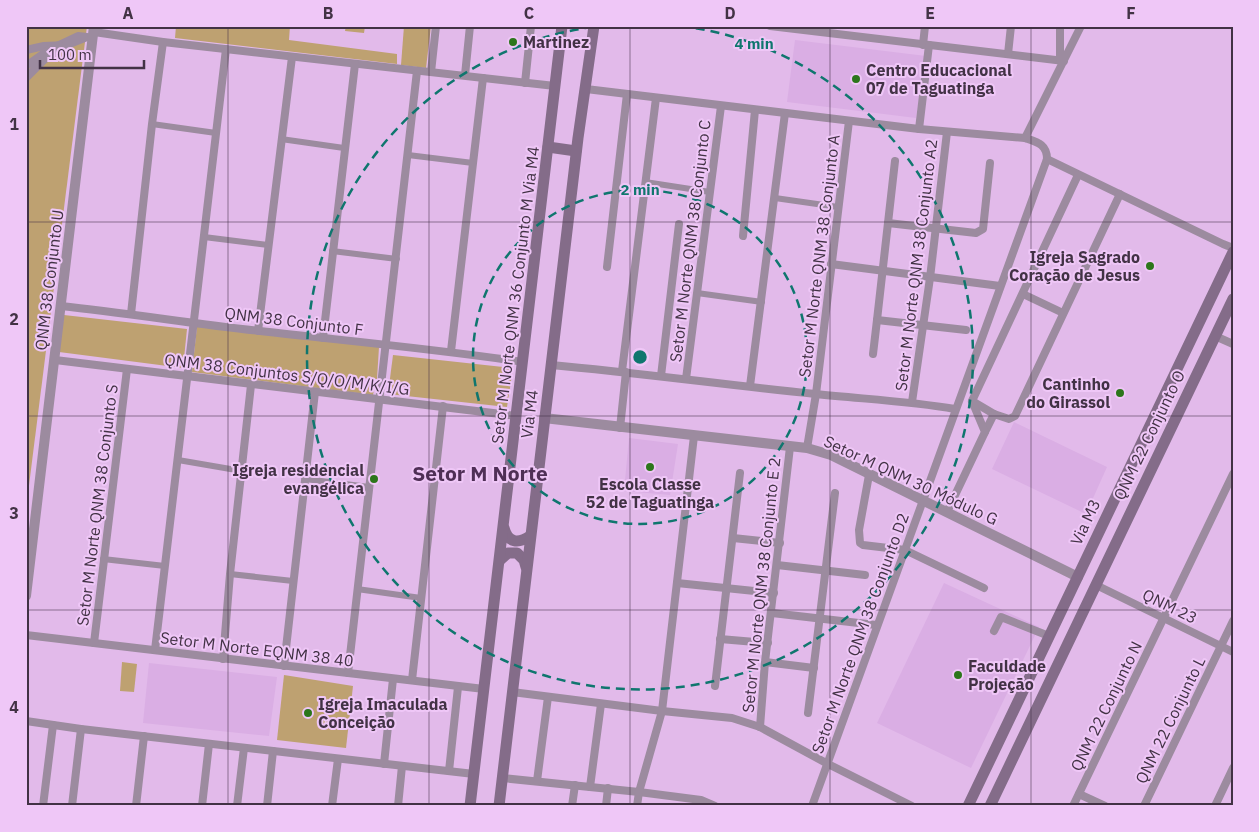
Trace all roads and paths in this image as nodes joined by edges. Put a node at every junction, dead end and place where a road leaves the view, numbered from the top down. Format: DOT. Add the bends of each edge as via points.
graph roads {
  1 [pos="436,26"];
  2 [pos="470,26"];
  3 [pos="531,26"];
  4 [pos="562,26"];
  5 [pos="594,26"];
  6 [pos="770,26"];
  7 [pos="860,26"];
  8 [pos="925,26"];
  9 [pos="1011,26"];
  10 [pos="1060,26"];
  11 [pos="1081,26"];
  12 [pos="795,28"];
  13 [pos="94,29"];
  14 [pos="859,36"];
  15 [pos="163,42"];
  16 [pos="59,45"];
  17 [pos="926,45"];
  18 [pos="226,49"];
  19 [pos="26,50"];
  20 [pos="1008,54"];
  21 [pos="292,56"];
  22 [pos="1062,61"];
  23 [pos="355,64"];
  24 [pos="26,66"];
  25 [pos="417,71"];
  26 [pos="430,72"];
  27 [pos="465,75"];
  28 [pos="26,78"];
  29 [pos="483,78"];
  30 [pos="525,83"];
  31 [pos="555,86"];
  32 [pos="586,89"];
  33 [pos="627,94"];
  34 [pos="656,98"];
  35 [pos="721,106"];
  36 [pos="755,110"];
  37 [pos="785,113"];
  38 [pos="849,121"];
  39 [pos="152,124"];
  40 [pos="919,129"];
  41 [pos="947,132"];
  42 [pos="216,133"];
  43 [pos="1025,138"];
  44 [pos="281,139"];
  45 [pos="548,147"];
  46 [pos="344,148"];
  47 [pos="576,151"];
  48 [pos="408,155"];
  49 [pos="1047,159"];
  50 [pos="895,161"];
  51 [pos="990,162"];
  52 [pos="473,163"];
  53 [pos="1078,175"];
  54 [pos="645,182"];
  55 [pos="710,192"];
  56 [pos="1120,194"];
  57 [pos="775,198"];
  58 [pos="838,207"];
  59 [pos="888,223"];
  60 [pos="679,224"];
  61 [pos="936,228"];
  62 [pos="743,236"];
  63 [pos="204,237"];
  64 [pos="268,245"];
  65 [pos="1233,248"];
  66 [pos="332,251"];
  67 [pos="1233,252"];
  68 [pos="397,259"];
  69 [pos="831,264"];
  70 [pos="607,267"];
  71 [pos="882,271"];
  72 [pos="930,278"];
  73 [pos="1000,286"];
  74 [pos="698,293"];
  75 [pos="1023,294"];
  76 [pos="1233,299"];
  77 [pos="762,302"];
  78 [pos="62,306"];
  79 [pos="1063,313"];
  80 [pos="131,314"];
  81 [pos="877,320"];
  82 [pos="195,323"];
  83 [pos="924,325"];
  84 [pos="966,330"];
  85 [pos="258,331"];
  86 [pos="1215,336"];
  87 [pos="323,338"];
  88 [pos="1233,344"];
  89 [pos="386,345"];
  90 [pos="1187,348"];
  91 [pos="451,351"];
  92 [pos="873,354"];
  93 [pos="55,360"];
  94 [pos="524,362"];
  95 [pos="551,365"];
  96 [pos="127,370"];
  97 [pos="624,371"];
  98 [pos="661,376"];
  99 [pos="187,377"];
  100 [pos="686,380"];
  101 [pos="251,384"];
  102 [pos="750,386"];
  103 [pos="315,392"];
  104 [pos="816,394"];
  105 [pos="379,400"];
  106 [pos="972,401"];
  107 [pos="912,402"];
  108 [pos="1181,405"];
  109 [pos="443,406"];
  110 [pos="955,409"];
  111 [pos="994,414"];
  112 [pos="516,416"];
  113 [pos="544,418"];
  114 [pos="620,428"];
  115 [pos="985,432"];
  116 [pos="694,436"];
  117 [pos="790,447"];
  118 [pos="807,448"];
  119 [pos="178,460"];
  120 [pos="242,471"];
  121 [pos="740,473"];
  122 [pos="1233,474"];
  123 [pos="868,475"];
  124 [pos="305,479"];
  125 [pos="369,487"];
  126 [pos="835,493"];
  127 [pos="923,500"];
  128 [pos="1112,503"];
  129 [pos="947,512"];
  130 [pos="504,526"];
  131 [pos="530,536"];
  132 [pos="733,538"];
  133 [pos="780,543"];
  134 [pos="905,550"];
  135 [pos="104,559"];
  136 [pos="500,560"];
  137 [pos="777,565"];
  138 [pos="165,566"];
  139 [pos="526,568"];
  140 [pos="1103,569"];
  141 [pos="825,570"];
  142 [pos="230,574"];
  143 [pos="865,575"];
  144 [pos="1078,577"];
  145 [pos="293,581"];
  146 [pos="678,583"];
  147 [pos="1096,585"];
  148 [pos="984,588"];
  149 [pos="357,589"];
  150 [pos="727,589"];
  151 [pos="774,593"];
  152 [pos="26,596"];
  153 [pos="1068,597"];
  154 [pos="421,598"];
  155 [pos="772,613"];
  156 [pos="1163,618"];
  157 [pos="820,619"];
  158 [pos="1233,621"];
  159 [pos="876,625"];
  160 [pos="994,631"];
  161 [pos="26,635"];
  162 [pos="1049,636"];
  163 [pos="720,639"];
  164 [pos="94,643"];
  165 [pos="768,643"];
  166 [pos="1221,646"];
  167 [pos="154,650"];
  168 [pos="1233,652"];
  169 [pos="223,659"];
  170 [pos="1059,661"];
  171 [pos="765,662"];
  172 [pos="284,666"];
  173 [pos="814,668"];
  174 [pos="348,673"];
  175 [pos="393,679"];
  176 [pos="412,680"];
  177 [pos="715,686"];
  178 [pos="458,687"];
  179 [pos="484,689"];
  180 [pos="512,692"];
  181 [pos="548,697"];
  182 [pos="601,704"];
  183 [pos="662,712"];
  184 [pos="808,713"];
  185 [pos="26,721"];
  186 [pos="53,725"];
  187 [pos="760,727"];
  188 [pos="81,729"];
  189 [pos="144,736"];
  190 [pos="210,744"];
  191 [pos="244,748"];
  192 [pos="274,751"];
  193 [pos="991,758"];
  194 [pos="338,760"];
  195 [pos="384,764"];
  196 [pos="828,764"];
  197 [pos="402,766"];
  198 [pos="1233,768"];
  199 [pos="449,771"];
  200 [pos="474,774"];
  201 [pos="502,778"];
  202 [pos="537,781"];
  203 [pos="575,785"];
  204 [pos="590,787"];
  205 [pos="608,788"];
  206 [pos="639,792"];
  207 [pos="1079,794"];
  208 [pos="43,806"];
  209 [pos="72,806"];
  210 [pos="136,806"];
  211 [pos="202,806"];
  212 [pos="237,806"];
  213 [pos="267,806"];
  214 [pos="332,806"];
  215 [pos="398,806"];
  216 [pos="470,806"];
  217 [pos="499,806"];
  218 [pos="572,806"];
  219 [pos="606,806"];
  220 [pos="637,806"];
  221 [pos="715,806"];
  222 [pos="812,806"];
  223 [pos="912,806"];
  224 [pos="968,806"];
  225 [pos="986,806"];
  226 [pos="990,806"];
  227 [pos="1073,806"];
  228 [pos="1106,806"];
  229 [pos="1144,806"];
  230 [pos="1215,806"];
  1 -- 26 [label="street"];
  2 -- 27 [label="street"];
  3 -- 30 [label="street"];
  4 -- 31 [label="main road, Setor M Norte QNM 36 Conjunto M Via M4"];
  5 -- 32 [label="main road, Via M4"];
  6 -- 12 [label="street"];
  7 -- 14 [label="street"];
  8 -- 17 [label="street"];
  9 -- 20 [label="street"];
  10 -- 22 [label="street"];
  11 -- 22 [label="street"];
  12 -- 14 [label="street"];
  13 -- 15 [label="street"];
  13 -- 78 [label="street, QNM 38 Conjunto U"];
  14 -- 17 [label="street"];
  15 -- 18 [label="street"];
  15 -- 39 [label="street"];
  16 -- 19 [label="street"];
  16 -- 24 [label="street"];
  16 -- 28 [label="street"];
  17 -- 20 [label="street"];
  17 -- 40 [label="street"];
  18 -- 21 [label="street"];
  18 -- 42 [label="street"];
  20 -- 22 [label="street"];
  21 -- 23 [label="street"];
  21 -- 44 [label="street"];
  22 -- 43 [label="street"];
  23 -- 25 [label="street"];
  23 -- 46 [label="street"];
  25 -- 26 [label="street"];
  25 -- 48 [label="street"];
  26 -- 27 [label="street"];
  27 -- 29 [label="street"];
  29 -- 30 [label="street"];
  29 -- 52 [label="street"];
  30 -- 31 [label="street"];
  31 -- 45 [label="main road, Setor M Norte QNM 36 Conjunto M Via M4"];
  32 -- 33 [label="street"];
  32 -- 47 [label="main road, Via M4"];
  33 -- 34 [label="street"];
  33 -- 70 [label="street"];
  34 -- 35 [label="street"];
  34 -- 54 [label="street"];
  35 -- 36 [label="street"];
  35 -- 55 [label="street, Setor M Norte QNM 38 Conjunto C"];
  36 -- 37 [label="street"];
  36 -- 62 [label="street"];
  37 -- 38 [label="street"];
  37 -- 57 [label="street"];
  38 -- 40 [label="street"];
  38 -- 58 [label="street, Setor M Norte QNM 38 Conjunto A"];
  39 -- 42 [label="street"];
  39 -- 80 [label="street"];
  40 -- 41 [label="street"];
  41 -- 43 [label="street"];
  41 -- 61 [label="street, Setor M Norte QNM 38 Conjunto A2"];
  42 -- 63 [label="street"];
  43 -- 49 [label="street" via="1044,147"];
  44 -- 46 [label="street"];
  44 -- 64 [label="street"];
  45 -- 47 [label="main road"];
  45 -- 94 [label="main road, Setor M Norte QNM 36 Conjunto M Via M4"];
  46 -- 66 [label="street"];
  47 -- 95 [label="main road, Via M4"];
  48 -- 52 [label="street"];
  48 -- 68 [label="street"];
  49 -- 53 [label="street"];
  49 -- 73 [label="street, Setor M Norte QNM 38 Conjunto D2"];
  50 -- 59 [label="street"];
  51 -- 61 [label="street" via="983,229 976,233"];
  52 -- 91 [label="street"];
  53 -- 56 [label="street"];
  53 -- 75 [label="street"];
  54 -- 55 [label="street"];
  54 -- 97 [label="street"];
  55 -- 74 [label="street, Setor M Norte QNM 38 Conjunto C"];
  56 -- 65 [label="street"];
  56 -- 79 [label="street"];
  57 -- 58 [label="street"];
  57 -- 77 [label="street"];
  58 -- 69 [label="street, Setor M Norte QNM 38 Conjunto A"];
  59 -- 61 [label="street"];
  59 -- 71 [label="street"];
  60 -- 98 [label="street"];
  61 -- 72 [label="street, Setor M Norte QNM 38 Conjunto A2"];
  63 -- 64 [label="street"];
  63 -- 82 [label="street"];
  64 -- 85 [label="street"];
  66 -- 68 [label="street"];
  66 -- 87 [label="street"];
  67 -- 90 [label="main road, Via M3"];
  68 -- 89 [label="street"];
  69 -- 71 [label="street"];
  69 -- 104 [label="street, Setor M Norte QNM 38 Conjunto A"];
  71 -- 72 [label="street"];
  71 -- 81 [label="street"];
  72 -- 73 [label="street"];
  72 -- 83 [label="street, Setor M Norte QNM 38 Conjunto A2"];
  73 -- 110 [label="street, Setor M Norte QNM 38 Conjunto D2"];
  74 -- 77 [label="street"];
  74 -- 100 [label="street, Setor M Norte QNM 38 Conjunto C"];
  75 -- 79 [label="street"];
  75 -- 106 [label="street"];
  76 -- 86 [label="main road, QNM 22 Conjunto O"];
  77 -- 102 [label="street"];
  78 -- 80 [label="street, QNM 38 Conjunto F"];
  78 -- 93 [label="street, QNM 38 Conjunto U"];
  79 -- 111 [label="street" via="1015,416 1008,419"];
  80 -- 82 [label="street, QNM 38 Conjunto F"];
  81 -- 83 [label="street"];
  81 -- 92 [label="street"];
  82 -- 85 [label="street, QNM 38 Conjunto F"];
  82 -- 99 [label="street"];
  83 -- 84 [label="street"];
  83 -- 107 [label="street, Setor M Norte QNM 38 Conjunto A2"];
  85 -- 87 [label="street, QNM 38 Conjunto F"];
  86 -- 88 [label="street"];
  86 -- 108 [label="main road, QNM 22 Conjunto O"];
  87 -- 89 [label="street, QNM 38 Conjunto F"];
  89 -- 91 [label="street, QNM 38 Conjunto F"];
  89 -- 105 [label="street"];
  90 -- 108 [label="main road" via="1182,369 1167,400 1172,408"];
  90 -- 128 [label="main road, Via M3"];
  91 -- 94 [label="street, QNM 38 Conjunto F"];
  93 -- 96 [label="street, QNM 38 Conjuntos S/Q/O/M/K/I/G"];
  93 -- 152 [label="street, QNM 38 Conjunto U"];
  94 -- 112 [label="main road, Setor M Norte QNM 36 Conjunto M Via M4"];
  95 -- 97 [label="street"];
  95 -- 113 [label="main road, Via M4"];
  96 -- 99 [label="street, QNM 38 Conjuntos S/Q/O/M/K/I/G"];
  96 -- 135 [label="street, Setor M Norte QNM 38 Conjunto S"];
  97 -- 98 [label="street"];
  97 -- 114 [label="street"];
  98 -- 100 [label="street"];
  99 -- 101 [label="street, QNM 38 Conjuntos S/Q/O/M/K/I/G"];
  99 -- 119 [label="street"];
  100 -- 102 [label="street"];
  101 -- 103 [label="street, QNM 38 Conjuntos S/Q/O/M/K/I/G"];
  101 -- 120 [label="street"];
  102 -- 104 [label="street"];
  103 -- 105 [label="street, QNM 38 Conjuntos S/Q/O/M/K/I/G"];
  103 -- 124 [label="street"];
  104 -- 107 [label="street"];
  104 -- 118 [label="street, Setor M Norte QNM 38 Conjunto A"];
  105 -- 109 [label="street, QNM 38 Conjuntos S/Q/O/M/K/I/G"];
  105 -- 125 [label="street"];
  106 -- 111 [label="street"];
  106 -- 115 [label="street"];
  107 -- 110 [label="street"];
  108 -- 140 [label="main road, QNM 22 Conjunto O"];
  109 -- 112 [label="street, QNM 38 Conjuntos S/Q/O/M/K/I/G"];
  109 -- 154 [label="street"];
  110 -- 127 [label="street, Setor M Norte QNM 38 Conjunto D2"];
  111 -- 115 [label="street"];
  112 -- 130 [label="main road, Setor M Norte QNM 36 Conjunto M Via M4"];
  113 -- 114 [label="street, Setor M QNM 30 Módulo G"];
  113 -- 131 [label="main road, Via M4"];
  114 -- 116 [label="street, Setor M QNM 30 Módulo G"];
  115 -- 129 [label="street"];
  116 -- 117 [label="street, Setor M QNM 30 Módulo G"];
  116 -- 146 [label="street"];
  117 -- 118 [label="street, Setor M QNM 30 Módulo G"];
  117 -- 133 [label="street, Setor M Norte QNM 38 Conjunto E 2"];
  118 -- 123 [label="street, Setor M QNM 30 Módulo G"];
  119 -- 120 [label="street"];
  119 -- 138 [label="street"];
  120 -- 142 [label="street"];
  121 -- 132 [label="street"];
  122 -- 156 [label="street, QNM 22 Conjunto N"];
  123 -- 127 [label="street, Setor M QNM 30 Módulo G"];
  123 -- 134 [label="street" via="860,543"];
  124 -- 125 [label="street"];
  124 -- 145 [label="street"];
  125 -- 149 [label="street"];
  126 -- 141 [label="street"];
  127 -- 129 [label="street, Setor M QNM 30 Módulo G"];
  127 -- 134 [label="street, Setor M Norte QNM 38 Conjunto D2"];
  128 -- 140 [label="main road" via="1122,501 1126,508"];
  128 -- 144 [label="main road, Via M3"];
  129 -- 144 [label="street, Setor M QNM 30 Módulo G"];
  130 -- 131 [label="main road" via="508,538 513,541 519,542"];
  130 -- 136 [label="main road, Setor M Norte QNM 36 Conjunto M Via M4"];
  131 -- 139 [label="main road, Via M4"];
  132 -- 133 [label="street"];
  132 -- 150 [label="street"];
  133 -- 137 [label="street, Setor M Norte QNM 38 Conjunto E 2"];
  134 -- 148 [label="street"];
  134 -- 159 [label="street, Setor M Norte QNM 38 Conjunto D2"];
  135 -- 138 [label="street"];
  135 -- 164 [label="street, Setor M Norte QNM 38 Conjunto S"];
  136 -- 139 [label="main road" via="508,554 517,553"];
  136 -- 179 [label="main road, Setor M Norte QNM 36 Conjunto M Via M4"];
  137 -- 141 [label="street"];
  137 -- 151 [label="street, Setor M Norte QNM 38 Conjunto E 2"];
  138 -- 167 [label="street"];
  139 -- 180 [label="main road, Via M4"];
  140 -- 147 [label="main road, QNM 22 Conjunto O"];
  141 -- 143 [label="street"];
  141 -- 157 [label="street"];
  142 -- 145 [label="street"];
  142 -- 169 [label="street"];
  144 -- 153 [label="main road, Via M3"];
  145 -- 172 [label="street"];
  146 -- 150 [label="street"];
  146 -- 183 [label="street"];
  147 -- 156 [label="street, QNM 23"];
  147 -- 170 [label="main road, QNM 22 Conjunto O"];
  149 -- 154 [label="street"];
  149 -- 174 [label="street"];
  150 -- 151 [label="street"];
  150 -- 163 [label="street"];
  151 -- 155 [label="street, Setor M Norte QNM 38 Conjunto E 2"];
  153 -- 162 [label="main road, Via M3"];
  153 -- 170 [label="main road" via="1046,656 1048,663"];
  154 -- 176 [label="street"];
  155 -- 157 [label="street"];
  155 -- 165 [label="street, Setor M Norte QNM 38 Conjunto E 2"];
  156 -- 166 [label="street, QNM 23"];
  156 -- 207 [label="street, QNM 22 Conjunto N"];
  157 -- 159 [label="street"];
  157 -- 173 [label="street"];
  158 -- 166 [label="street, QNM 22 Conjunto L"];
  159 -- 196 [label="street, Setor M Norte QNM 38 Conjunto D2"];
  160 -- 162 [label="street" via="1001,617"];
  161 -- 164 [label="street, Setor M Norte EQNM 38 40"];
  162 -- 193 [label="main road, Via M3"];
  163 -- 165 [label="street"];
  163 -- 177 [label="street"];
  164 -- 167 [label="street, Setor M Norte EQNM 38 40"];
  165 -- 171 [label="street, Setor M Norte QNM 38 Conjunto E 2"];
  166 -- 168 [label="street, QNM 23"];
  166 -- 229 [label="street, QNM 22 Conjunto L"];
  167 -- 169 [label="street, Setor M Norte EQNM 38 40"];
  169 -- 172 [label="street, Setor M Norte EQNM 38 40"];
  170 -- 226 [label="main road, QNM 22 Conjunto O"];
  171 -- 173 [label="street"];
  171 -- 187 [label="street, Setor M Norte QNM 38 Conjunto E 2"];
  172 -- 174 [label="street, Setor M Norte EQNM 38 40"];
  173 -- 184 [label="street"];
  174 -- 175 [label="street, Setor M Norte EQNM 38 40"];
  175 -- 176 [label="street, Setor M Norte EQNM 38 40"];
  175 -- 195 [label="street"];
  176 -- 178 [label="street, Setor M Norte EQNM 38 40"];
  178 -- 179 [label="street, Setor M Norte EQNM 38 40"];
  178 -- 199 [label="street"];
  179 -- 200 [label="main road, Setor M Norte QNM 36 Conjunto M Via M4"];
  180 -- 181 [label="street"];
  180 -- 201 [label="main road, Via M4"];
  181 -- 182 [label="street"];
  181 -- 202 [label="street"];
  182 -- 183 [label="street"];
  182 -- 204 [label="street"];
  183 -- 187 [label="street" via="732,718"];
  183 -- 206 [label="street"];
  185 -- 186 [label="street"];
  186 -- 188 [label="street"];
  186 -- 208 [label="street"];
  187 -- 196 [label="street"];
  188 -- 189 [label="street"];
  188 -- 209 [label="street"];
  189 -- 190 [label="street"];
  189 -- 210 [label="street"];
  190 -- 191 [label="street"];
  190 -- 211 [label="street"];
  191 -- 192 [label="street"];
  191 -- 212 [label="street"];
  192 -- 194 [label="street"];
  192 -- 213 [label="street"];
  193 -- 224 [label="main road, Via M3"];
  193 -- 225 [label="main road" via="1000,757 1004,765"];
  194 -- 195 [label="street"];
  194 -- 214 [label="street"];
  195 -- 197 [label="street"];
  196 -- 222 [label="street, Setor M Norte QNM 38 Conjunto D2"];
  196 -- 223 [label="street"];
  197 -- 199 [label="street"];
  197 -- 215 [label="street"];
  198 -- 230 [label="street"];
  199 -- 200 [label="street"];
  200 -- 216 [label="main road, Setor M Norte QNM 36 Conjunto M Via M4"];
  201 -- 202 [label="street"];
  201 -- 217 [label="main road, Via M4"];
  202 -- 203 [label="street"];
  203 -- 204 [label="street"];
  203 -- 218 [label="street"];
  204 -- 205 [label="street"];
  205 -- 206 [label="street"];
  205 -- 219 [label="street"];
  206 -- 220 [label="street"];
  206 -- 221 [label="street" via="701,800"];
  207 -- 227 [label="street, QNM 22 Conjunto N"];
  207 -- 228 [label="street"];
}
